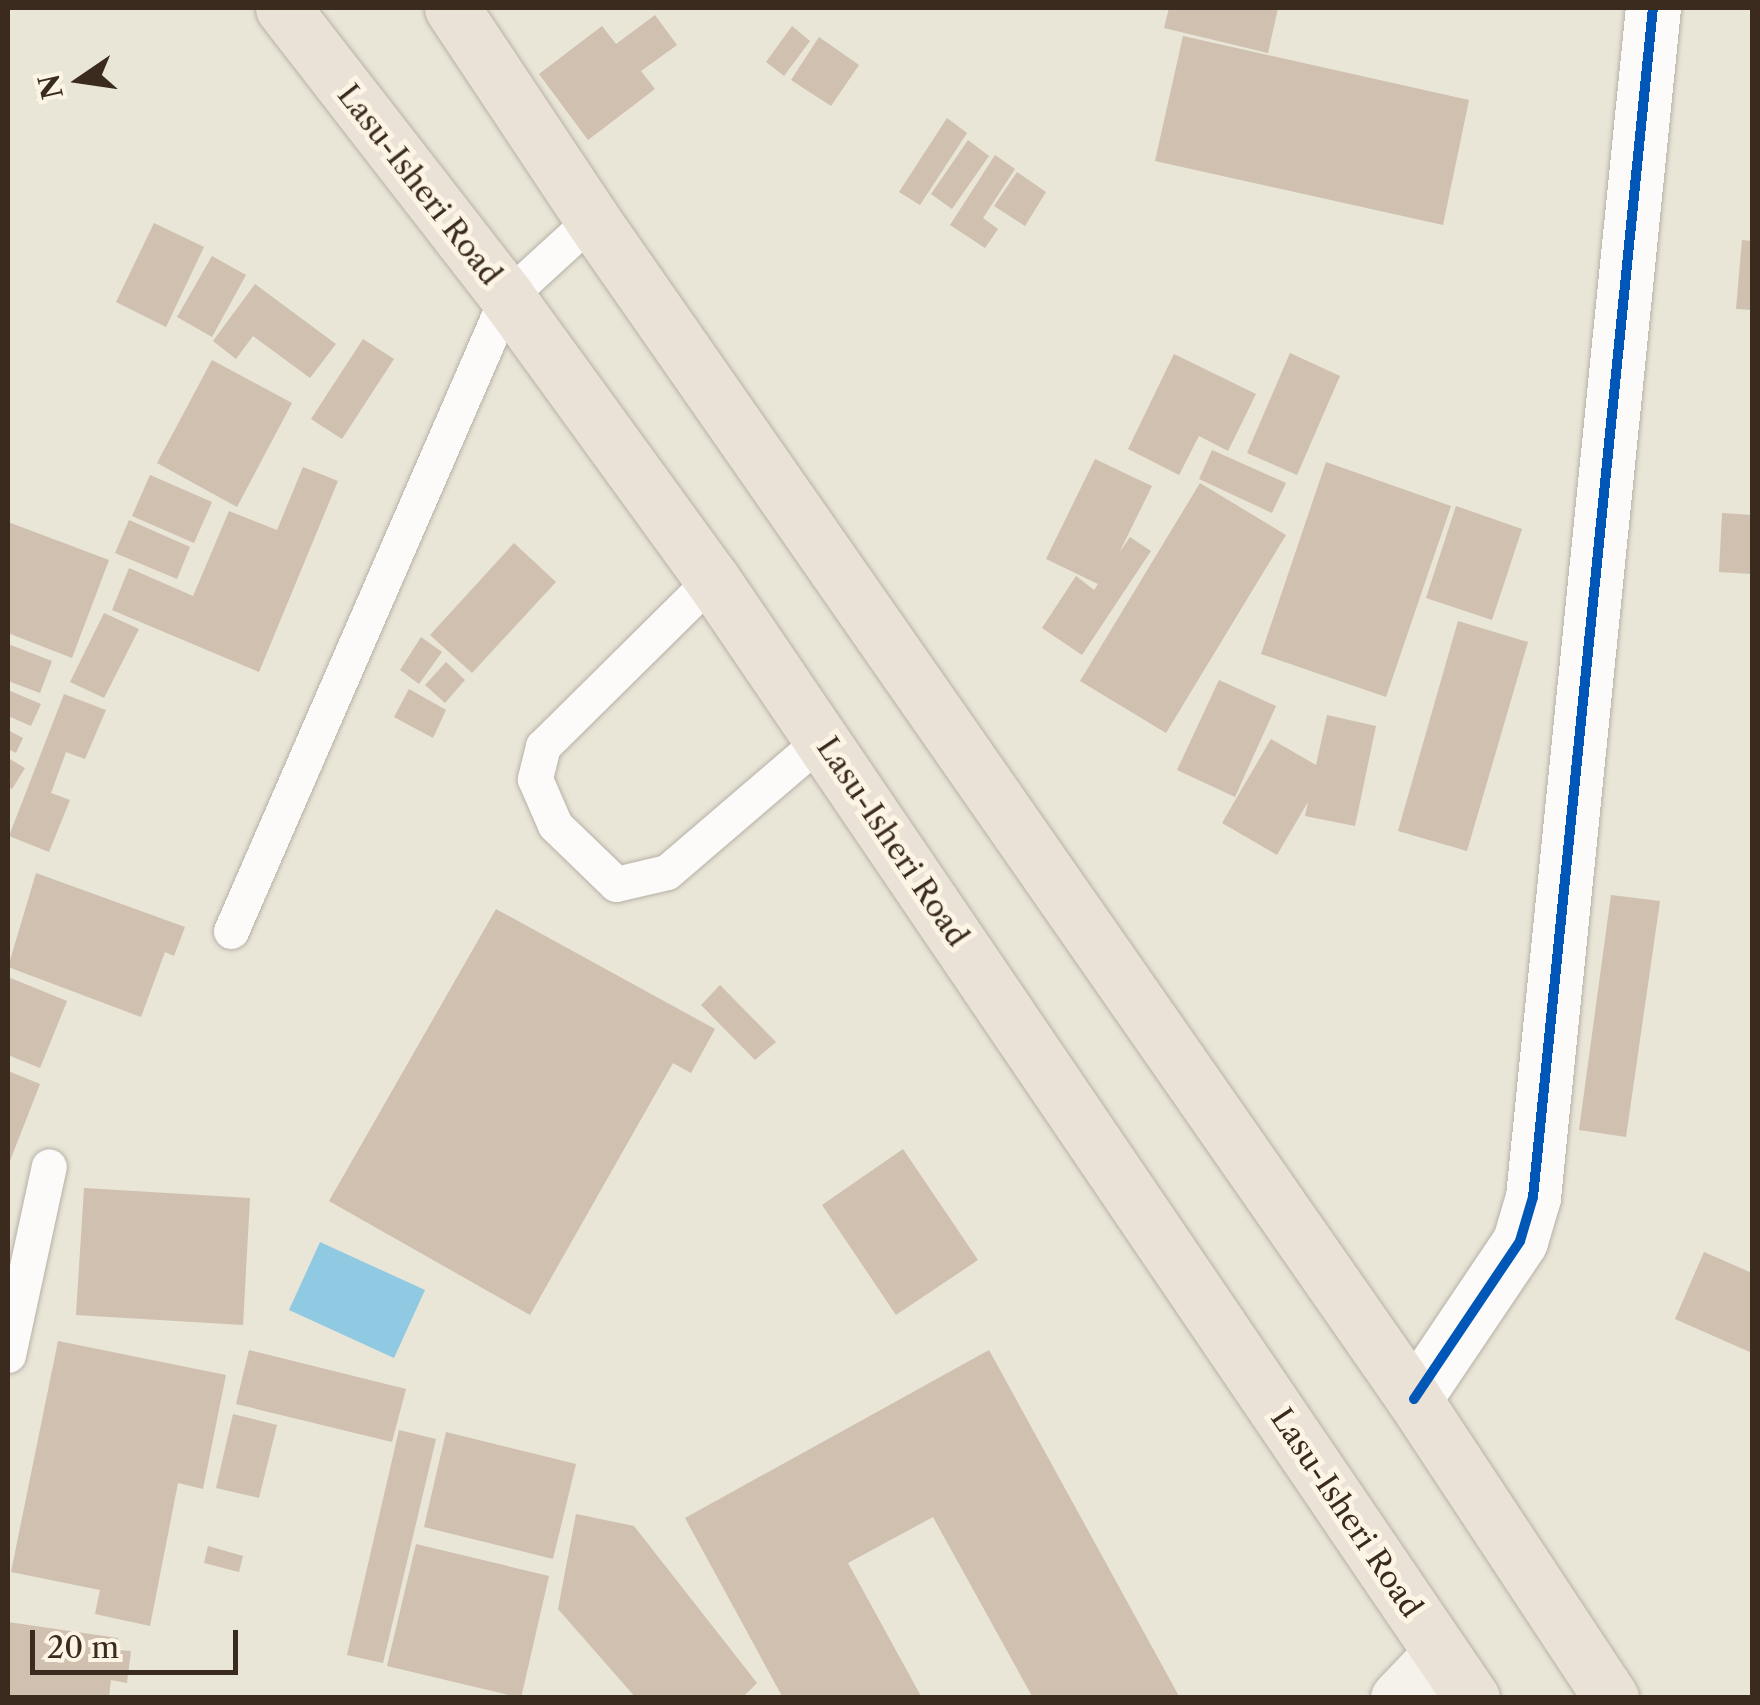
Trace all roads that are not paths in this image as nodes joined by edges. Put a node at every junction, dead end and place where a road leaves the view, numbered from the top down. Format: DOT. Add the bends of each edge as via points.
graph roads {
  1 [pos="282,8"];
  2 [pos="452,8"];
  3 [pos="1653,8"];
  4 [pos="592,219"];
  5 [pos="508,298"];
  6 [pos="712,579"];
  7 [pos="822,740"];
  8 [pos="231,931"];
  9 [pos="49,1166"];
  10 [pos="8,1355"];
  11 [pos="1414,1398"];
  12 [pos="1441,1653"];
  13 [pos="1398,1698"];
  14 [pos="1472,1698"];
  15 [pos="1611,1698"];
  1 -- 5 [label="main road, Lasu-Isheri Road"];
  2 -- 4 [label="main road"];
  3 -- 11 [label="street" via="1533,1197 1520,1241"];
  4 -- 5 [label="lane"];
  4 -- 11 [label="main road"];
  5 -- 6 [label="main road, Lasu-Isheri Road"];
  5 -- 8 [label="lane"];
  6 -- 7 [label="main road, Lasu-Isheri Road"];
  6 -- 7 [label="lane" via="543,746 535,779 555,825 616,884 667,872"];
  7 -- 12 [label="main road, Lasu-Isheri Road"];
  9 -- 10 [label="lane"];
  11 -- 15 [label="main road"];
  12 -- 13 [label="street"];
  12 -- 14 [label="main road, Lasu-Isheri Road"];
}
